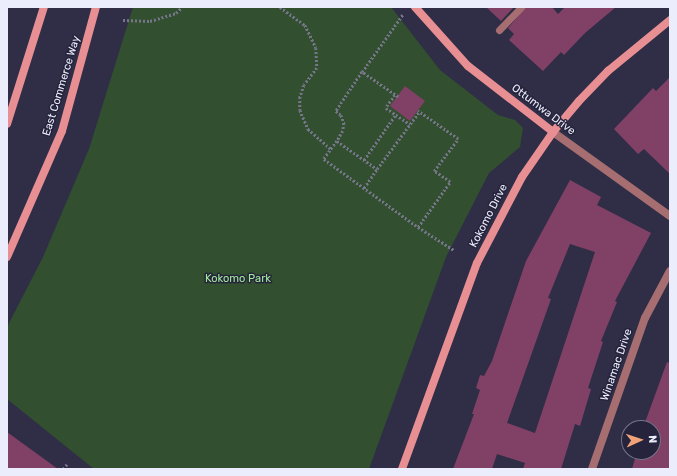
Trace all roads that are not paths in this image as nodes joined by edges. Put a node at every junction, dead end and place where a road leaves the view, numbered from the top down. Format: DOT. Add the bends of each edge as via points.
graph roads {
  1 [pos="44,7"];
  2 [pos="96,7"];
  3 [pos="415,7"];
  4 [pos="521,7"];
  5 [pos="670,20"];
  6 [pos="499,30"];
  7 [pos="7,124"];
  8 [pos="553,132"];
  9 [pos="670,216"];
  10 [pos="7,257"];
  11 [pos="670,270"];
  12 [pos="402,469"];
  13 [pos="592,469"];
  1 -- 7 [label="street"];
  2 -- 10 [label="street, East Commerce Way" via="62,131"];
  3 -- 8 [label="street, Ottumwa Drive" via="468,66"];
  4 -- 6 [label="lane"];
  5 -- 8 [label="street, Kokomo Drive" via="608,72"];
  8 -- 9 [label="street, Ottumwa Drive"];
  8 -- 12 [label="street, Kokomo Drive" via="522,177 477,263"];
  11 -- 13 [label="street, Winamac Drive" via="645,318"];
}
